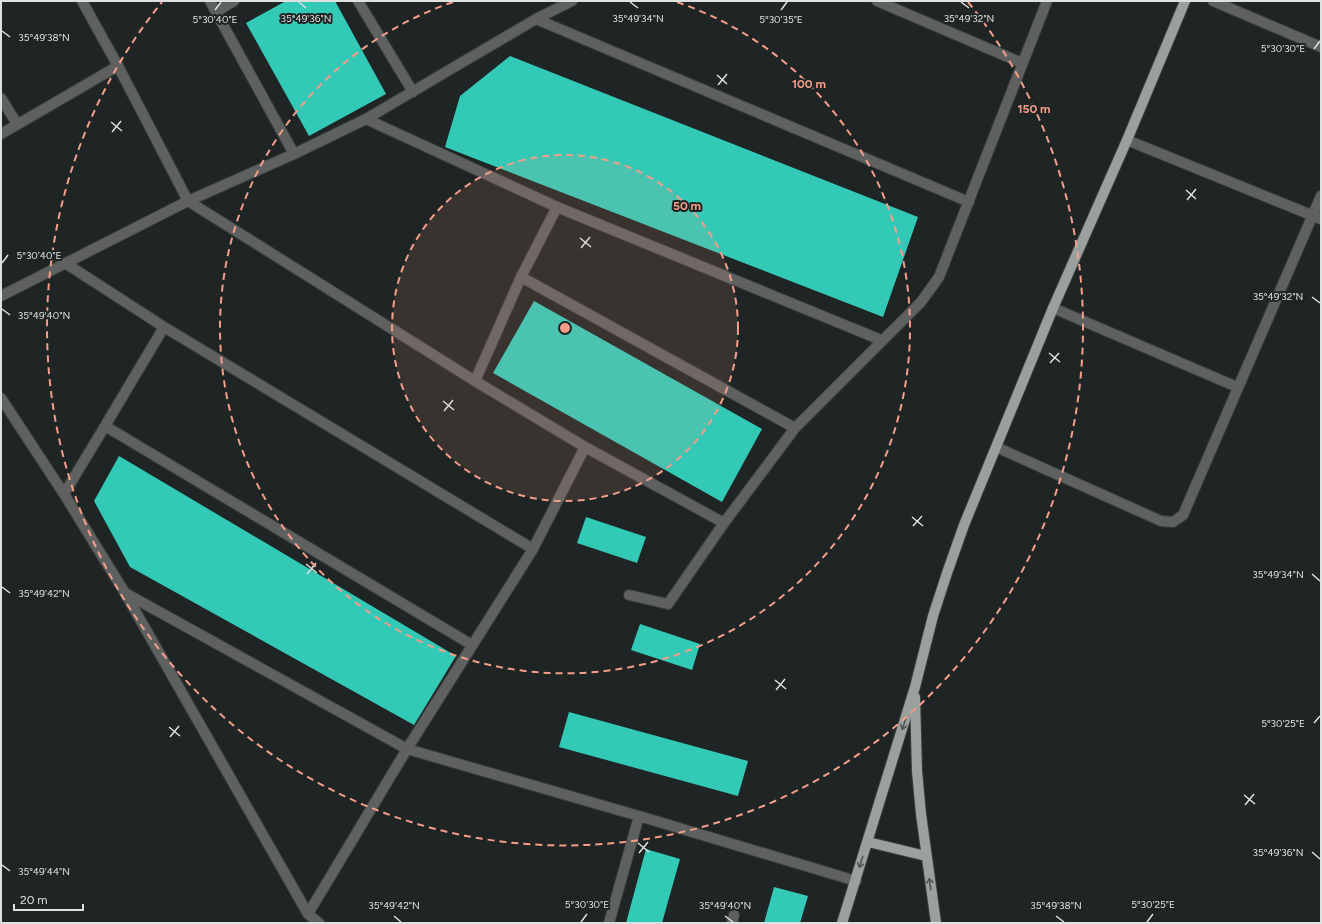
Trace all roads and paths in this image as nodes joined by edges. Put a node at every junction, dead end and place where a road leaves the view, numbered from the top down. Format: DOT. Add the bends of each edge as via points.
graph roads {
  1 [pos="82,1"];
  2 [pos="210,1"];
  3 [pos="234,1"];
  4 [pos="358,1"];
  5 [pos="572,1"];
  6 [pos="877,1"];
  7 [pos="1047,1"];
  8 [pos="1185,1"];
  9 [pos="1213,1"];
  10 [pos="216,12"];
  11 [pos="536,19"];
  12 [pos="1321,47"];
  13 [pos="1022,63"];
  14 [pos="118,66"];
  15 [pos="413,92"];
  16 [pos="1,98"];
  17 [pos="366,119"];
  18 [pos="17,124"];
  19 [pos="1,134"];
  20 [pos="1127,140"];
  21 [pos="294,154"];
  22 [pos="1321,196"];
  23 [pos="188,201"];
  24 [pos="970,202"];
  25 [pos="557,207"];
  26 [pos="1317,217"];
  27 [pos="65,263"];
  28 [pos="521,277"];
  29 [pos="1,296"];
  30 [pos="1053,308"];
  31 [pos="164,327"];
  32 [pos="881,340"];
  33 [pos="475,381"];
  34 [pos="1237,387"];
  35 [pos="1,398"];
  36 [pos="105,426"];
  37 [pos="795,428"];
  38 [pos="585,447"];
  39 [pos="996,447"];
  40 [pos="64,494"];
  41 [pos="724,523"];
  42 [pos="532,549"];
  43 [pos="125,593"];
  44 [pos="629,595"];
  45 [pos="472,645"];
  46 [pos="915,687"];
  47 [pos="407,749"];
  48 [pos="639,816"];
  49 [pos="868,842"];
  50 [pos="926,856"];
  51 [pos="856,881"];
  52 [pos="308,914"];
  53 [pos="319,923"];
  54 [pos="610,923"];
  55 [pos="842,923"];
  56 [pos="936,923"];
  1 -- 14 [label="street"];
  2 -- 10 [label="street"];
  3 -- 10 [label="street"];
  4 -- 15 [label="street"];
  5 -- 11 [label="street"];
  6 -- 13 [label="street"];
  7 -- 13 [label="street"];
  8 -- 20 [label="main road"];
  9 -- 12 [label="street"];
  10 -- 21 [label="street"];
  11 -- 15 [label="street"];
  11 -- 24 [label="street"];
  13 -- 24 [label="street"];
  14 -- 18 [label="street"];
  14 -- 23 [label="street"];
  15 -- 17 [label="street"];
  16 -- 18 [label="street"];
  17 -- 21 [label="street"];
  17 -- 25 [label="street"];
  18 -- 19 [label="street"];
  20 -- 26 [label="street"];
  20 -- 30 [label="main road"];
  21 -- 23 [label="street"];
  22 -- 26 [label="street"];
  23 -- 27 [label="street"];
  23 -- 33 [label="street"];
  24 -- 32 [label="street" via="939,277 921,302"];
  25 -- 28 [label="street"];
  25 -- 32 [label="street"];
  26 -- 34 [label="street"];
  27 -- 29 [label="street"];
  27 -- 31 [label="street"];
  28 -- 33 [label="street"];
  28 -- 37 [label="street"];
  30 -- 34 [label="street"];
  30 -- 39 [label="main road"];
  31 -- 36 [label="street"];
  31 -- 42 [label="street"];
  32 -- 37 [label="street"];
  33 -- 38 [label="street"];
  34 -- 39 [label="street" via="1183,515 1174,522 1161,521"];
  35 -- 40 [label="street"];
  36 -- 40 [label="street"];
  36 -- 45 [label="street"];
  37 -- 41 [label="street"];
  38 -- 41 [label="street"];
  38 -- 42 [label="street"];
  39 -- 46 [label="main road" via="947,573"];
  40 -- 43 [label="street"];
  41 -- 44 [label="street" via="668,604"];
  42 -- 45 [label="street"];
  43 -- 47 [label="street"];
  43 -- 52 [label="street"];
  45 -- 47 [label="street"];
  46 -- 49 [label="main road, one-way"];
  46 -- 50 [label="main road" via="917,772"];
  47 -- 48 [label="street"];
  47 -- 52 [label="street"];
  48 -- 51 [label="street"];
  48 -- 54 [label="street"];
  49 -- 50 [label="main road"];
  49 -- 51 [label="main road, one-way"];
  56 -- 50 [label="main road, one-way"];
  51 -- 55 [label="main road"];
  52 -- 53 [label="street"];
}
